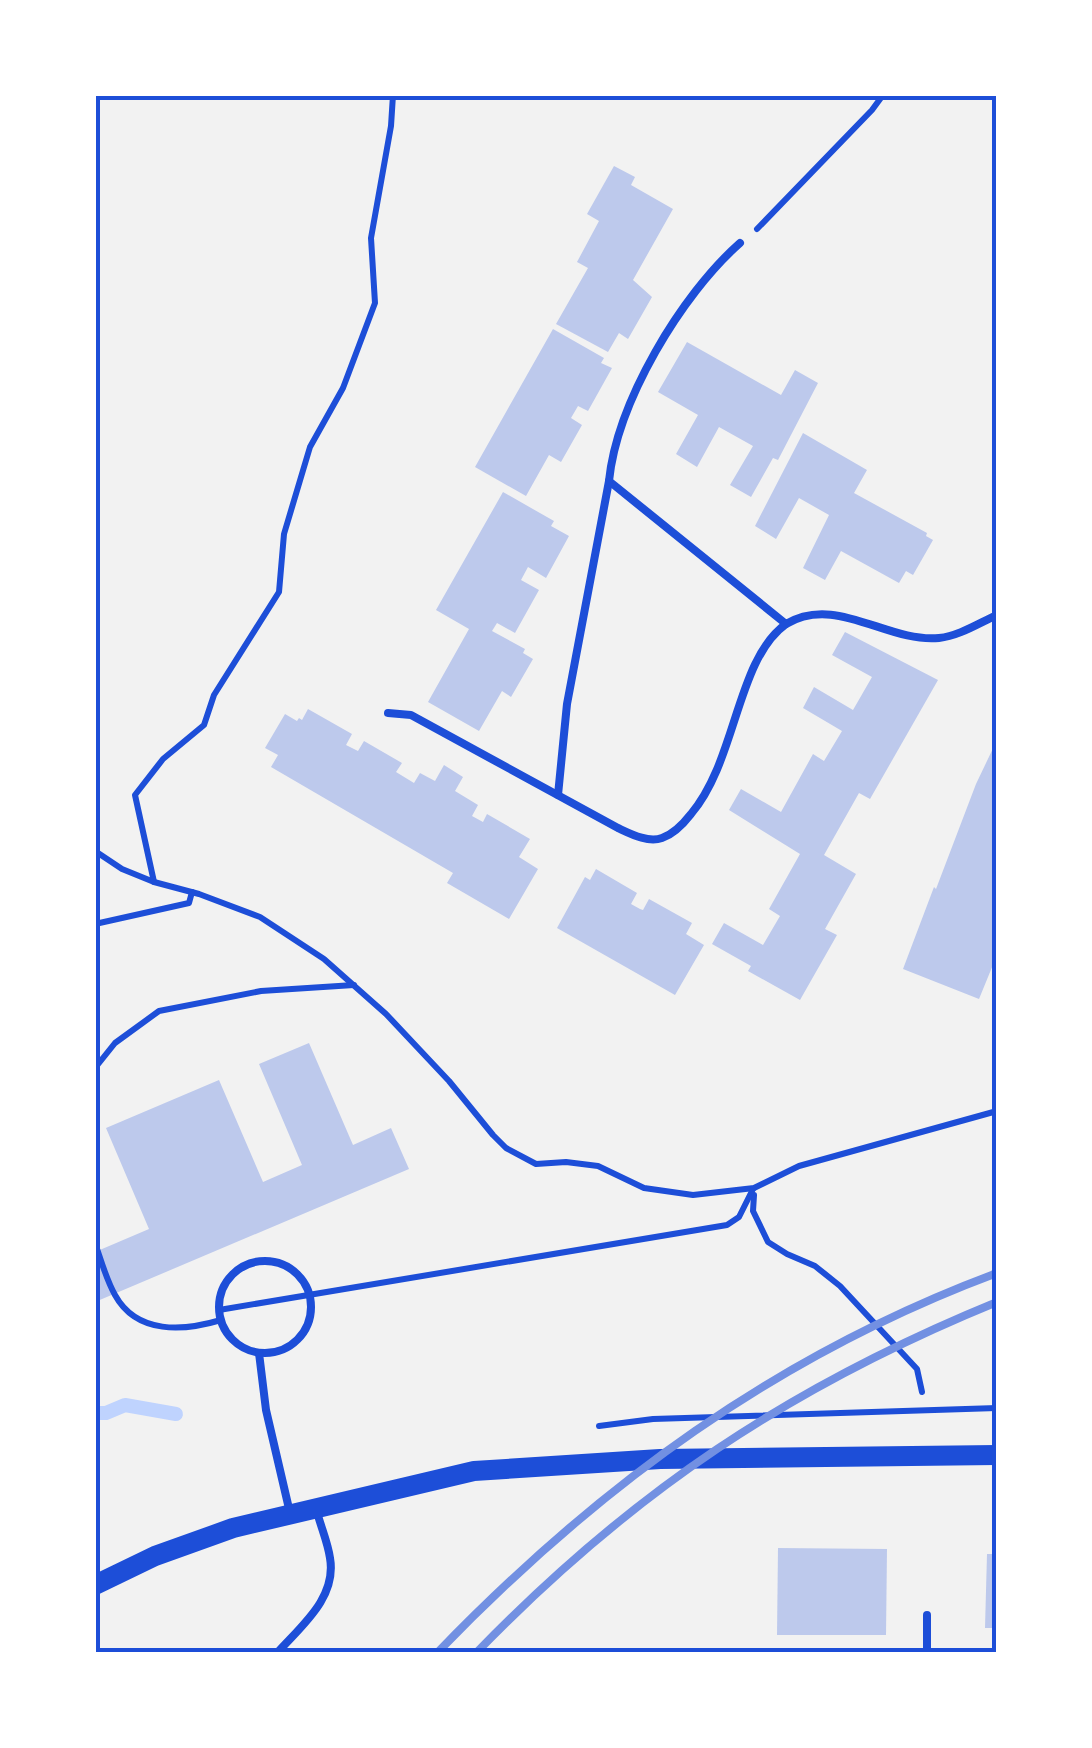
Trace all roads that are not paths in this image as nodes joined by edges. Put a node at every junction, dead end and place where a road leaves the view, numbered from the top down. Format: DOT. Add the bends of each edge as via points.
graph roads {
  1 [pos="740,243"];
  2 [pos="609,481"];
  3 [pos="997,615"];
  4 [pos="786,624"];
  5 [pos="388,713"];
  6 [pos="558,795"];
  7 [pos="258,1352"];
  8 [pos="997,1456"];
  9 [pos="316,1507"];
  10 [pos="290,1513"];
  11 [pos="95,1584"];
  12 [pos="927,1615"];
  13 [pos="278,1653"];
  14 [pos="928,1653"];
  1 -- 2 [label="lane" via="692,294 642,379 620,423"];
  2 -- 4 [label="lane"];
  2 -- 6 [label="lane" via="566,704"];
  3 -- 4 [label="lane" via="938,638 828,615 803,614"];
  4 -- 6 [label="lane" via="759,652 720,765 680,827 660,839 640,838"];
  5 -- 6 [label="lane" via="411,715"];
  7 -- 7 [label="lane" via="237,1344 220,1315 227,1281 255,1262 272,1262 304,1282 310,1316 287,1348"];
  7 -- 10 [label="lane"];
  8 -- 9 [label="main road" via="562,1463 474,1471"];
  9 -- 10 [label="main road"];
  9 -- 13 [label="lane" via="330,1580 322,1602"];
  10 -- 11 [label="main road" via="186,1545"];
  12 -- 14 [label="lane"];
}
